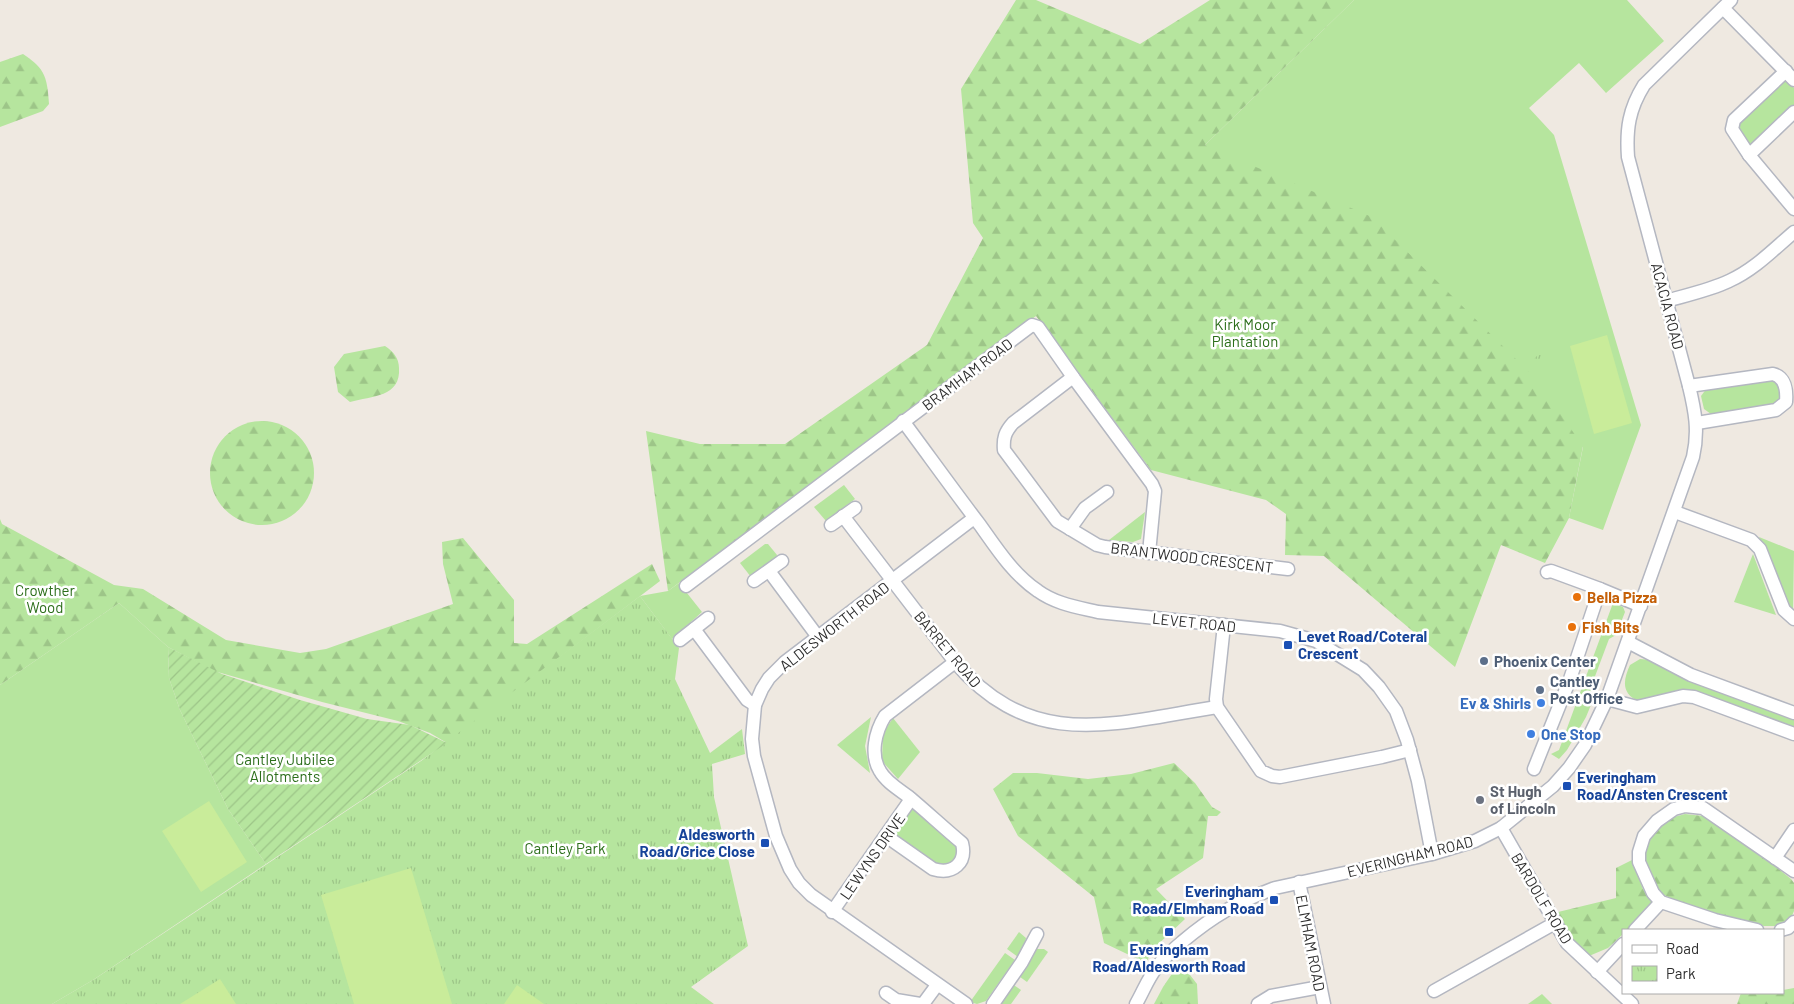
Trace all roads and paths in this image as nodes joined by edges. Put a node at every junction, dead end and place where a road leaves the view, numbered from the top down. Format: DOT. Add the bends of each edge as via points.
graph roads {
  1 [pos="1727,4"];
  2 [pos="1790,76"];
  3 [pos="1794,112"];
  4 [pos="1750,155"];
  5 [pos="1794,209"];
  6 [pos="1792,237"];
  7 [pos="1666,301"];
  8 [pos="1073,377"];
  9 [pos="1689,386"];
  10 [pos="904,421"];
  11 [pos="1697,423"];
  12 [pos="1106,492"];
  13 [pos="856,508"];
  14 [pos="1675,512"];
  15 [pos="843,516"];
  16 [pos="974,518"];
  17 [pos="831,524"];
  18 [pos="1070,529"];
  19 [pos="1150,553"];
  20 [pos="782,561"];
  21 [pos="1288,569"];
  22 [pos="769,571"];
  23 [pos="1547,572"];
  24 [pos="892,580"];
  25 [pos="754,582"];
  26 [pos="686,586"];
  27 [pos="1600,589"];
  28 [pos="1641,606"];
  29 [pos="708,618"];
  30 [pos="1794,619"];
  31 [pos="1224,625"];
  32 [pos="694,629"];
  33 [pos="818,637"];
  34 [pos="680,640"];
  35 [pos="1628,642"];
  36 [pos="955,662"];
  37 [pos="1607,699"];
  38 [pos="755,706"];
  39 [pos="1217,707"];
  40 [pos="1794,713"];
  41 [pos="1794,734"];
  42 [pos="1410,750"];
  43 [pos="1534,769"];
  44 [pos="911,799"];
  45 [pos="1501,828"];
  46 [pos="1794,830"];
  47 [pos="886,836"];
  48 [pos="1432,854"];
  49 [pos="1775,858"];
  50 [pos="1794,871"];
  51 [pos="1299,882"];
  52 [pos="1661,902"];
  53 [pos="832,912"];
  54 [pos="1794,922"];
  55 [pos="1555,923"];
  56 [pos="1636,929"];
  57 [pos="1753,929"];
  58 [pos="1784,929"];
  59 [pos="1037,934"];
  60 [pos="1622,945"];
  61 [pos="1597,972"];
  62 [pos="937,985"];
  63 [pos="1320,987"];
  64 [pos="1434,991"];
  65 [pos="886,993"];
  66 [pos="921,1004"];
  67 [pos="966,1004"];
  68 [pos="993,1004"];
  69 [pos="1136,1004"];
  70 [pos="1258,1004"];
  71 [pos="1324,1004"];
  72 [pos="1632,1004"];
  1 -- 2 [label="street"];
  1 -- 7 [label="street, ACACIA ROAD" via="1644,85 1634,100 1630,116 1626,137 1628,157"];
  2 -- 4 [label="street" via="1734,120 1734,135"];
  3 -- 4 [label="street"];
  4 -- 5 [label="street"];
  6 -- 7 [label="street" via="1734,279"];
  7 -- 9 [label="street, ACACIA ROAD"];
  8 -- 10 [label="street, BRAMHAM ROAD" via="1038,327 1032,325"];
  8 -- 18 [label="street, BRANTWOOD CRESCENT" via="1012,423 1003,441 1004,450 1057,521"];
  8 -- 19 [label="street, BRAMHAM ROAD" via="1152,484 1155,491"];
  9 -- 11 [label="street, ACACIA ROAD"];
  9 -- 11 [label="street" via="1773,374 1784,382 1786,402 1776,410"];
  10 -- 16 [label="street, LEVET ROAD"];
  10 -- 26 [label="street, BRAMHAM ROAD"];
  11 -- 14 [label="street, ACACIA ROAD" via="1693,457"];
  12 -- 18 [label="street" via="1085,508"];
  13 -- 15 [label="street"];
  14 -- 28 [label="street, ACACIA ROAD"];
  14 -- 30 [label="street" via="1756,543 1784,610"];
  15 -- 17 [label="street"];
  15 -- 24 [label="street, BARRET ROAD"];
  16 -- 24 [label="street, ALDESWORTH ROAD"];
  16 -- 31 [label="street, LEVET ROAD" via="1020,576 1056,601 1098,612"];
  18 -- 19 [label="street, BRANTWOOD CRESCENT" via="1097,545"];
  19 -- 21 [label="street, BRANTWOOD CRESCENT"];
  20 -- 22 [label="street"];
  22 -- 25 [label="street"];
  22 -- 33 [label="street"];
  23 -- 27 [label="street"];
  24 -- 33 [label="street, ALDESWORTH ROAD"];
  24 -- 36 [label="street, BARRET ROAD"];
  27 -- 28 [label="street"];
  27 -- 43 [label="street" via="1570,679"];
  28 -- 35 [label="street, ACACIA ROAD"];
  29 -- 32 [label="street"];
  31 -- 39 [label="street"];
  31 -- 42 [label="street, LEVET ROAD" via="1280,631 1316,641 1345,658 1379,687 1396,711"];
  32 -- 34 [label="street"];
  32 -- 38 [label="street" via="747,700"];
  33 -- 38 [label="street, ALDESWORTH ROAD" via="769,678"];
  35 -- 37 [label="street, EVERINGHAM ROAD"];
  35 -- 40 [label="street" via="1691,675"];
  36 -- 39 [label="street, BARRET ROAD" via="972,681 1008,707 1058,724 1114,723"];
  36 -- 44 [label="street" via="885,716 879,725 876,763 885,778"];
  37 -- 41 [label="street" via="1638,707 1683,696 1694,697"];
  37 -- 45 [label="street, EVERINGHAM ROAD" via="1585,745 1569,768 1553,786"];
  38 -- 53 [label="street, ALDESWORTH ROAD" via="754,756 781,851 798,882"];
  39 -- 42 [label="street" via="1257,766 1272,776 1382,758"];
  42 -- 48 [label="street, LEVET ROAD"];
  44 -- 47 [label="street, LEWYNS DRIVE"];
  44 -- 47 [label="street" via="962,843 962,859 957,866 940,871"];
  45 -- 48 [label="street, EVERINGHAM ROAD" via="1475,841"];
  45 -- 55 [label="street, BARDOLF ROAD"];
  46 -- 49 [label="street"];
  47 -- 53 [label="street, LEWYNS DRIVE"];
  48 -- 51 [label="street, EVERINGHAM ROAD"];
  49 -- 50 [label="street"];
  49 -- 52 [label="street" via="1703,808 1685,806 1674,809 1658,820 1644,836 1639,852 1639,862 1648,883"];
  51 -- 63 [label="street, ELMHAM ROAD"];
  51 -- 69 [label="street, EVERINGHAM ROAD" via="1252,897 1204,924 1166,956"];
  52 -- 56 [label="street"];
  52 -- 57 [label="street"];
  53 -- 62 [label="street, ALDESWORTH ROAD"];
  54 -- 58 [label="street"];
  55 -- 61 [label="street, BARDOLF ROAD" via="1567,943"];
  55 -- 64 [label="street"];
  59 -- 68 [label="street"];
  60 -- 61 [label="street"];
  61 -- 72 [label="street, BARDOLF ROAD"];
  62 -- 66 [label="street"];
  62 -- 67 [label="street, ALDESWORTH ROAD"];
  63 -- 70 [label="street" via="1271,996"];
  63 -- 71 [label="street, ELMHAM ROAD"];
  65 -- 66 [label="street" via="896,1000"];
}
